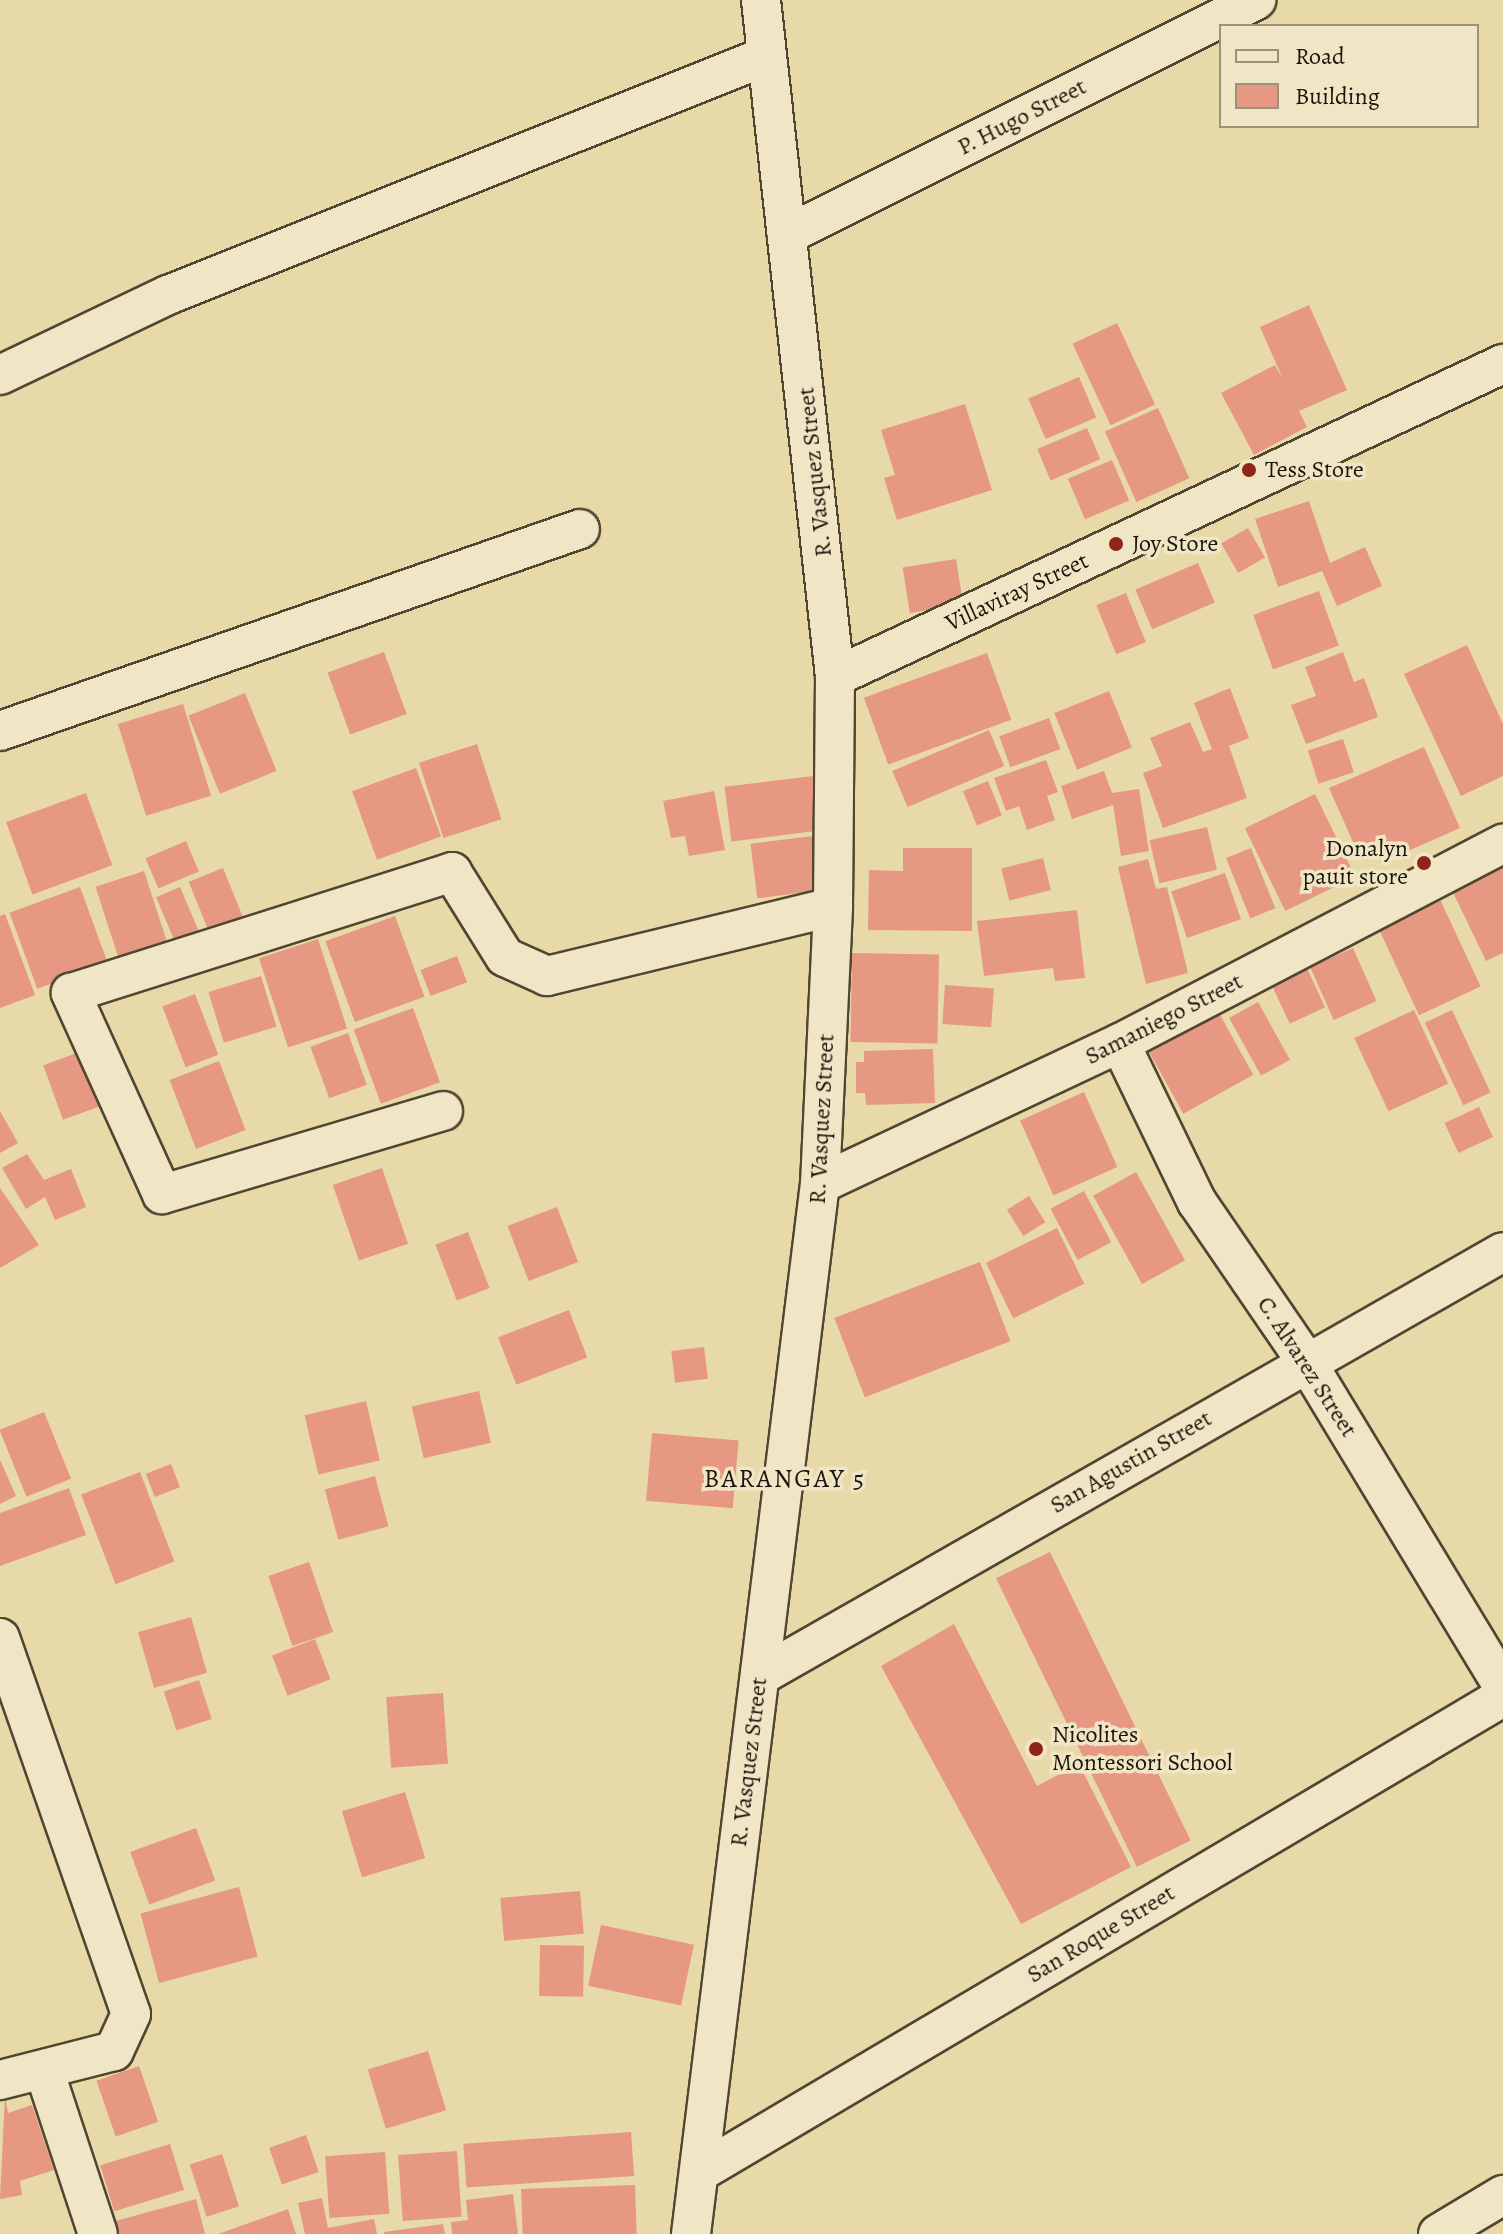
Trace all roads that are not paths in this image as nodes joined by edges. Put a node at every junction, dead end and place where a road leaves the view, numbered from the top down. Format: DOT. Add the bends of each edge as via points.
graph roads {
  1 [pos="761,0"];
  2 [pos="1256,0"];
  3 [pos="764,57"];
  4 [pos="787,235"];
  5 [pos="1503,364"];
  6 [pos="0,375"];
  7 [pos="580,529"];
  8 [pos="835,677"];
  9 [pos="0,731"];
  10 [pos="1503,844"];
  11 [pos="833,907"];
  12 [pos="1120,1043"];
  13 [pos="443,1111"];
  14 [pos="820,1184"];
  15 [pos="1503,1252"];
  16 [pos="1306,1361"];
  17 [pos="0,1638"];
  18 [pos="760,1676"];
  19 [pos="1503,1686"];
  20 [pos="1503,1697"];
  21 [pos="45,2073"];
  22 [pos="0,2080"];
  23 [pos="700,2172"];
  24 [pos="1503,2195"];
  25 [pos="98,2234"];
  26 [pos="691,2234"];
  27 [pos="1438,2234"];
  1 -- 3 [label="street, R. Vasquez Street"];
  2 -- 4 [label="street, P. Hugo Street"];
  3 -- 4 [label="street, R. Vasquez Street"];
  3 -- 6 [label="street" via="168,295"];
  4 -- 8 [label="street, R. Vasquez Street"];
  5 -- 8 [label="street, Villaviray Street"];
  7 -- 9 [label="street"];
  8 -- 11 [label="street, R. Vasquez Street"];
  10 -- 12 [label="street, Samaniego Street"];
  11 -- 13 [label="street" via="547,976 505,957 452,872 71,993 162,1194"];
  11 -- 14 [label="street, R. Vasquez Street"];
  12 -- 14 [label="street, Samaniego Street"];
  12 -- 16 [label="street, C. Alvarez Street" via="1197,1202"];
  14 -- 18 [label="street, R. Vasquez Street"];
  15 -- 16 [label="street, San Agustin Street"];
  16 -- 18 [label="street, San Agustin Street"];
  16 -- 19 [label="street, C. Alvarez Street"];
  17 -- 21 [label="street" via="131,2014 114,2051"];
  18 -- 23 [label="street, R. Vasquez Street"];
  20 -- 23 [label="street, San Roque Street"];
  21 -- 22 [label="street"];
  21 -- 25 [label="street"];
  23 -- 26 [label="street, R. Vasquez Street"];
  24 -- 27 [label="street"];
}
